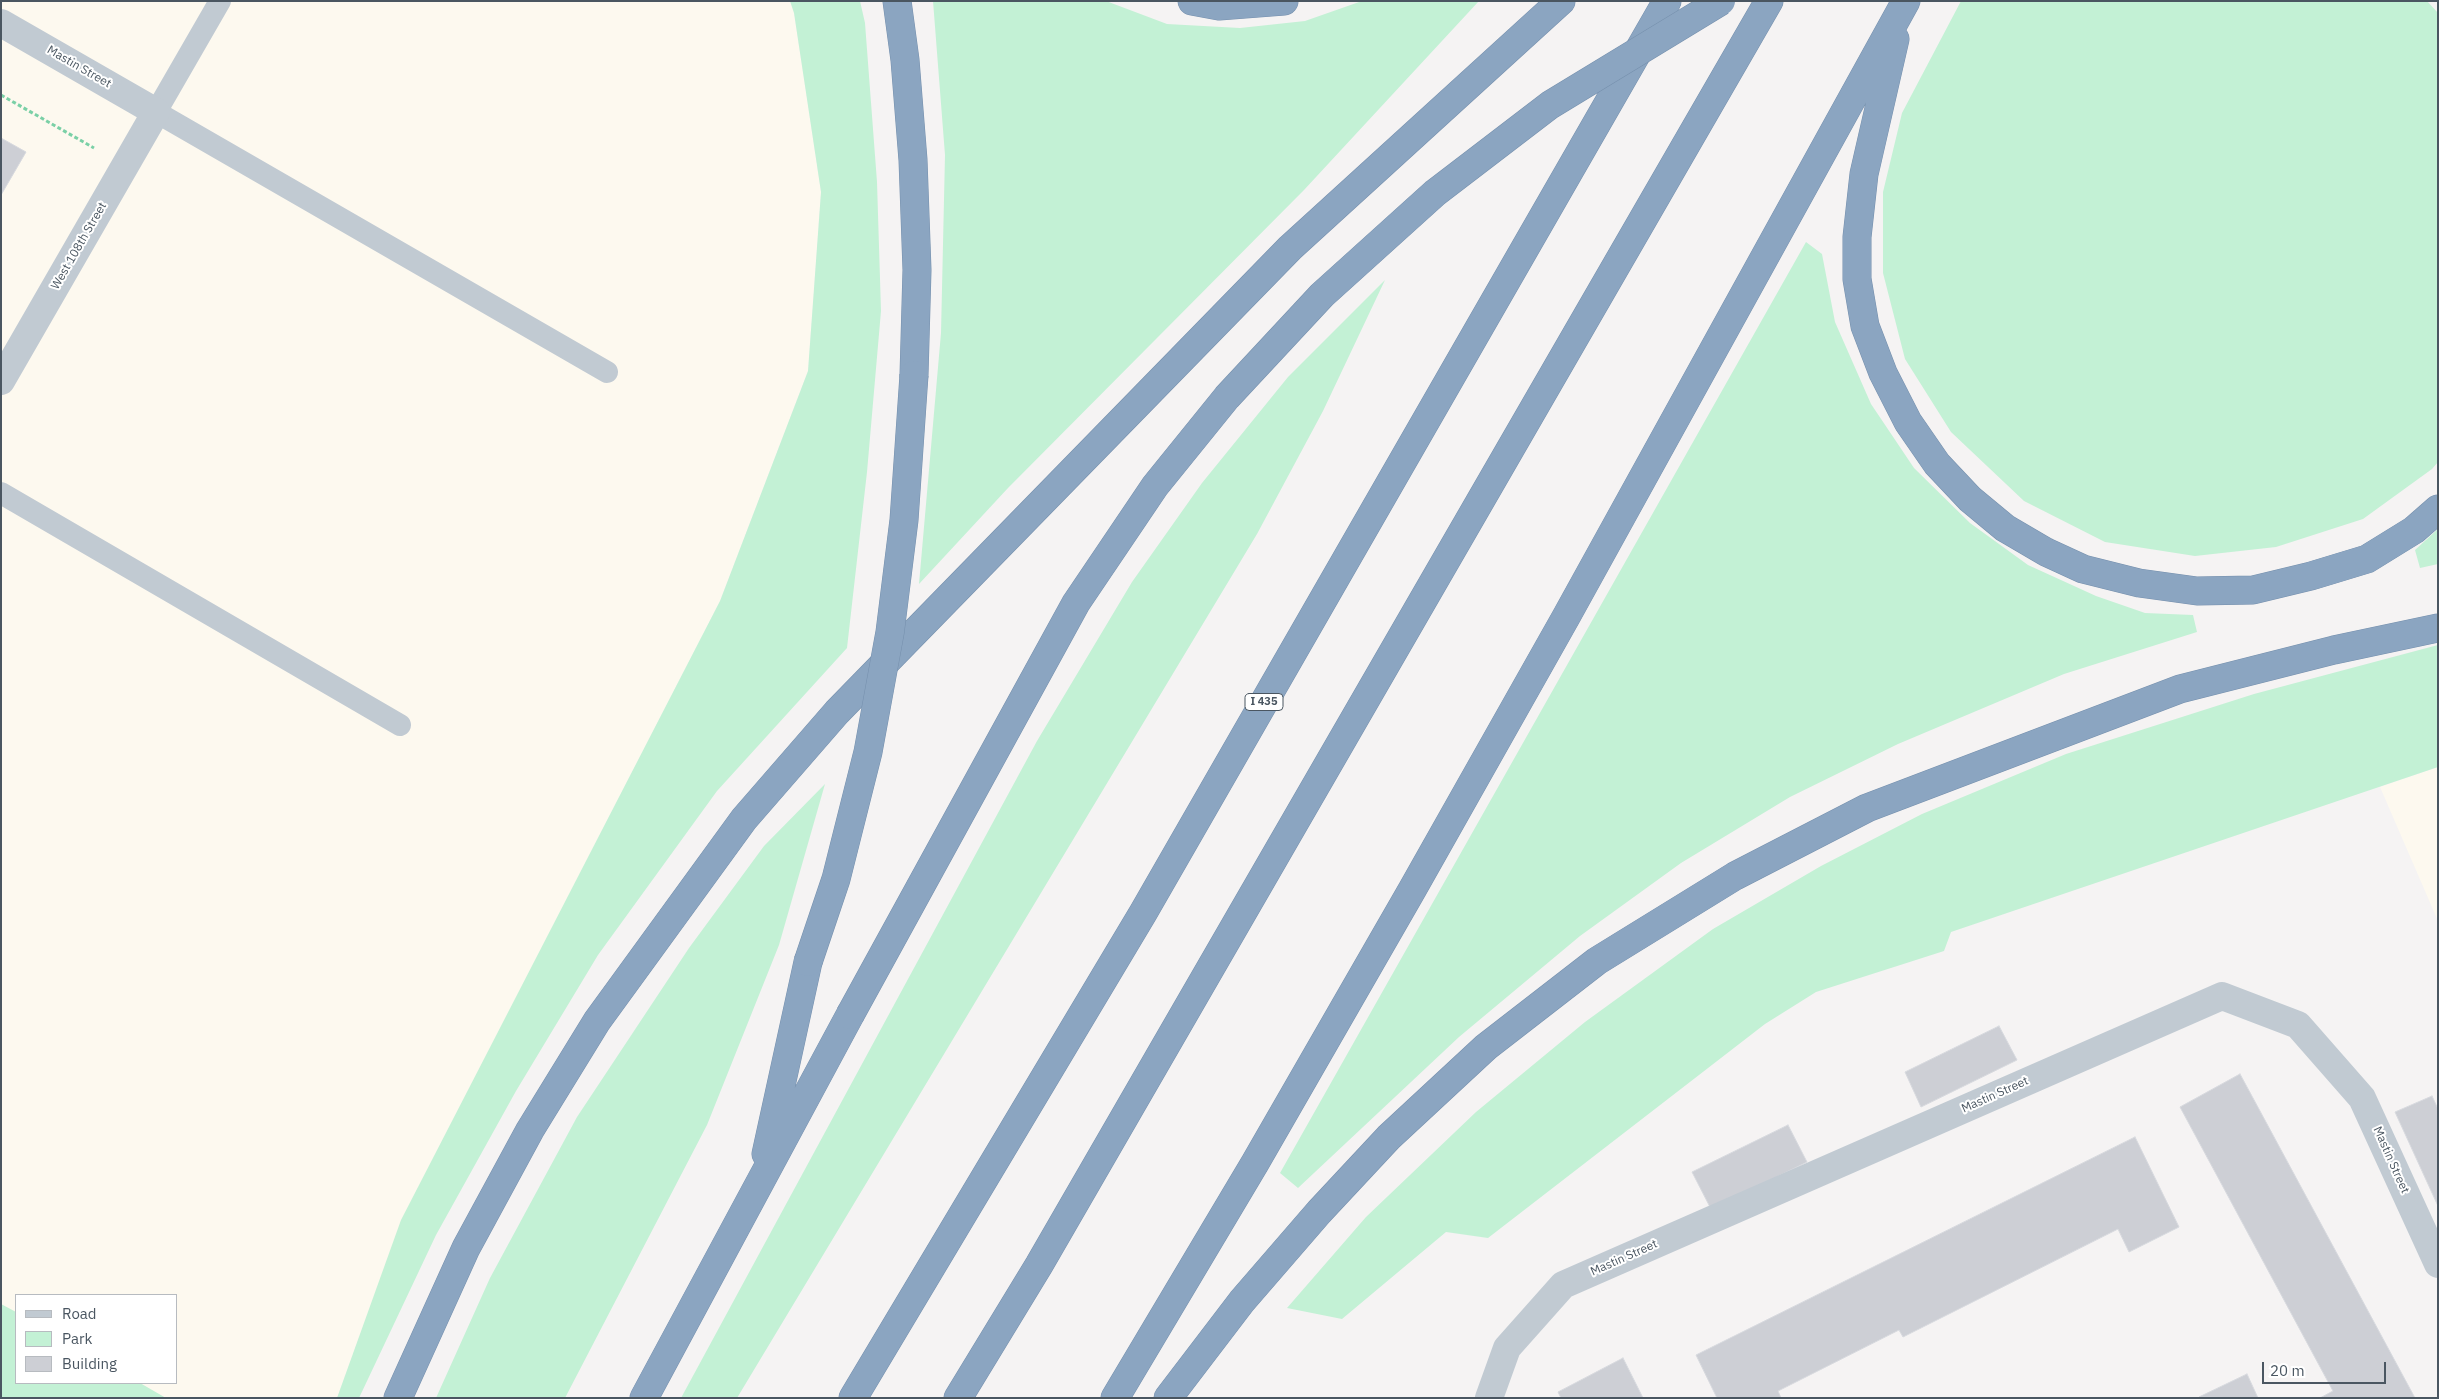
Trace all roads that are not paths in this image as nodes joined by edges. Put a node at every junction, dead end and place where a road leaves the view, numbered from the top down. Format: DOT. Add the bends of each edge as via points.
graph roads {
  1 [pos="220,1"];
  2 [pos="897,1"];
  3 [pos="1192,1"];
  4 [pos="1284,1"];
  5 [pos="1562,1"];
  6 [pos="1667,1"];
  7 [pos="1721,1"];
  8 [pos="1769,1"];
  9 [pos="1904,3"];
  10 [pos="1,23"];
  11 [pos="156,112"];
  12 [pos="607,372"];
  13 [pos="1,381"];
  14 [pos="1,493"];
  15 [pos="2438,508"];
  16 [pos="2438,628"];
  17 [pos="400,725"];
  18 [pos="759,1185"];
  19 [pos="2438,1264"];
  20 [pos="398,1398"];
  21 [pos="644,1398"];
  22 [pos="853,1398"];
  23 [pos="958,1398"];
  24 [pos="1115,1398"];
  25 [pos="1168,1398"];
  26 [pos="1489,1398"];
  1 -- 11 [label="lane"];
  2 -- 18 [label="highway, bridge" via="913,160 917,270 904,520 890,632 868,752 836,879 808,962"];
  3 -- 4 [label="highway" via="1218,6"];
  5 -- 20 [label="highway" via="1290,248 836,712 744,819 597,1021 530,1130 466,1248"];
  6 -- 22 [label="highway, I 435" via="1138,921"];
  7 -- 18 [label="highway, bridge" via="1550,105 1435,193 1322,295 1227,397 1155,486 1076,603"];
  8 -- 23 [label="highway" via="1039,1265"];
  9 -- 15 [label="highway" via="1864,174 1857,237 1858,279 1865,326 1883,373 1908,422 1937,464 1970,499 2005,528 2083,569 2139,583 2197,591 2253,590 2367,559 2414,530"];
  9 -- 24 [label="highway" via="1422,873"];
  10 -- 11 [label="street, Mastin Street"];
  11 -- 12 [label="lane"];
  11 -- 13 [label="street, West 108th Street"];
  14 -- 17 [label="lane"];
  16 -- 25 [label="highway" via="2334,650 2180,689 1867,808 1735,876 1597,961 1486,1047 1389,1137 1319,1212 1242,1301"];
  18 -- 21 [label="highway"];
  19 -- 26 [label="street, Mastin Street" via="2362,1098 2298,1025 2222,996 1563,1285 1507,1348"];
}
